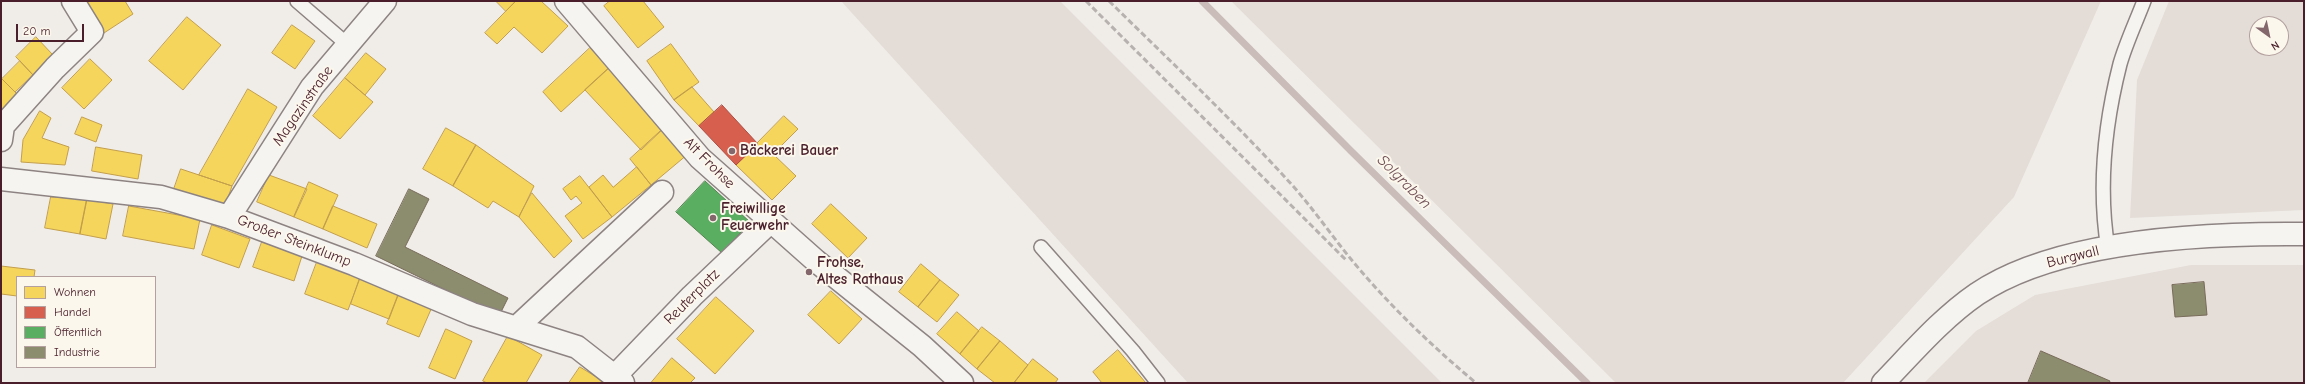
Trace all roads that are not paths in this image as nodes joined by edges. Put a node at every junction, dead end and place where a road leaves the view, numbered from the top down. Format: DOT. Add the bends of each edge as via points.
graph roads {
  1 [pos="73,1"];
  2 [pos="297,1"];
  3 [pos="385,1"];
  4 [pos="566,1"];
  5 [pos="2144,1"];
  6 [pos="348,45"];
  7 [pos="1,140"];
  8 [pos="1,179"];
  9 [pos="662,192"];
  10 [pos="229,217"];
  11 [pos="771,221"];
  12 [pos="2304,234"];
  13 [pos="1041,247"];
  14 [pos="2108,249"];
  15 [pos="517,327"];
  16 [pos="619,379"];
  17 [pos="962,383"];
  18 [pos="1158,383"];
  19 [pos="1883,383"];
  1 -- 7 [label="street" via="92,32 55,68 3,126"];
  2 -- 6 [label="lane"];
  3 -- 6 [label="street, Magazinstraße"];
  4 -- 11 [label="street, Alt Frohse" via="700,158"];
  5 -- 14 [label="lane" via="2120,62 2107,121 2104,226"];
  6 -- 10 [label="street, Magazinstraße" via="312,87"];
  8 -- 10 [label="street, Großer Steinklump" via="161,197"];
  9 -- 15 [label="street"];
  10 -- 15 [label="street, Großer Steinklump" via="354,264 472,314"];
  11 -- 16 [label="street, Reuterplatz" via="692,296"];
  11 -- 17 [label="street, Alt Frohse" via="816,262 922,346"];
  12 -- 14 [label="street, Burgwall" via="2237,234 2183,238"];
  13 -- 18 [label="lane"];
  14 -- 19 [label="street, Burgwall" via="2058,259 2011,276 1978,294 1947,318"];
  15 -- 16 [label="street, Großer Steinklump" via="577,347"];
}
